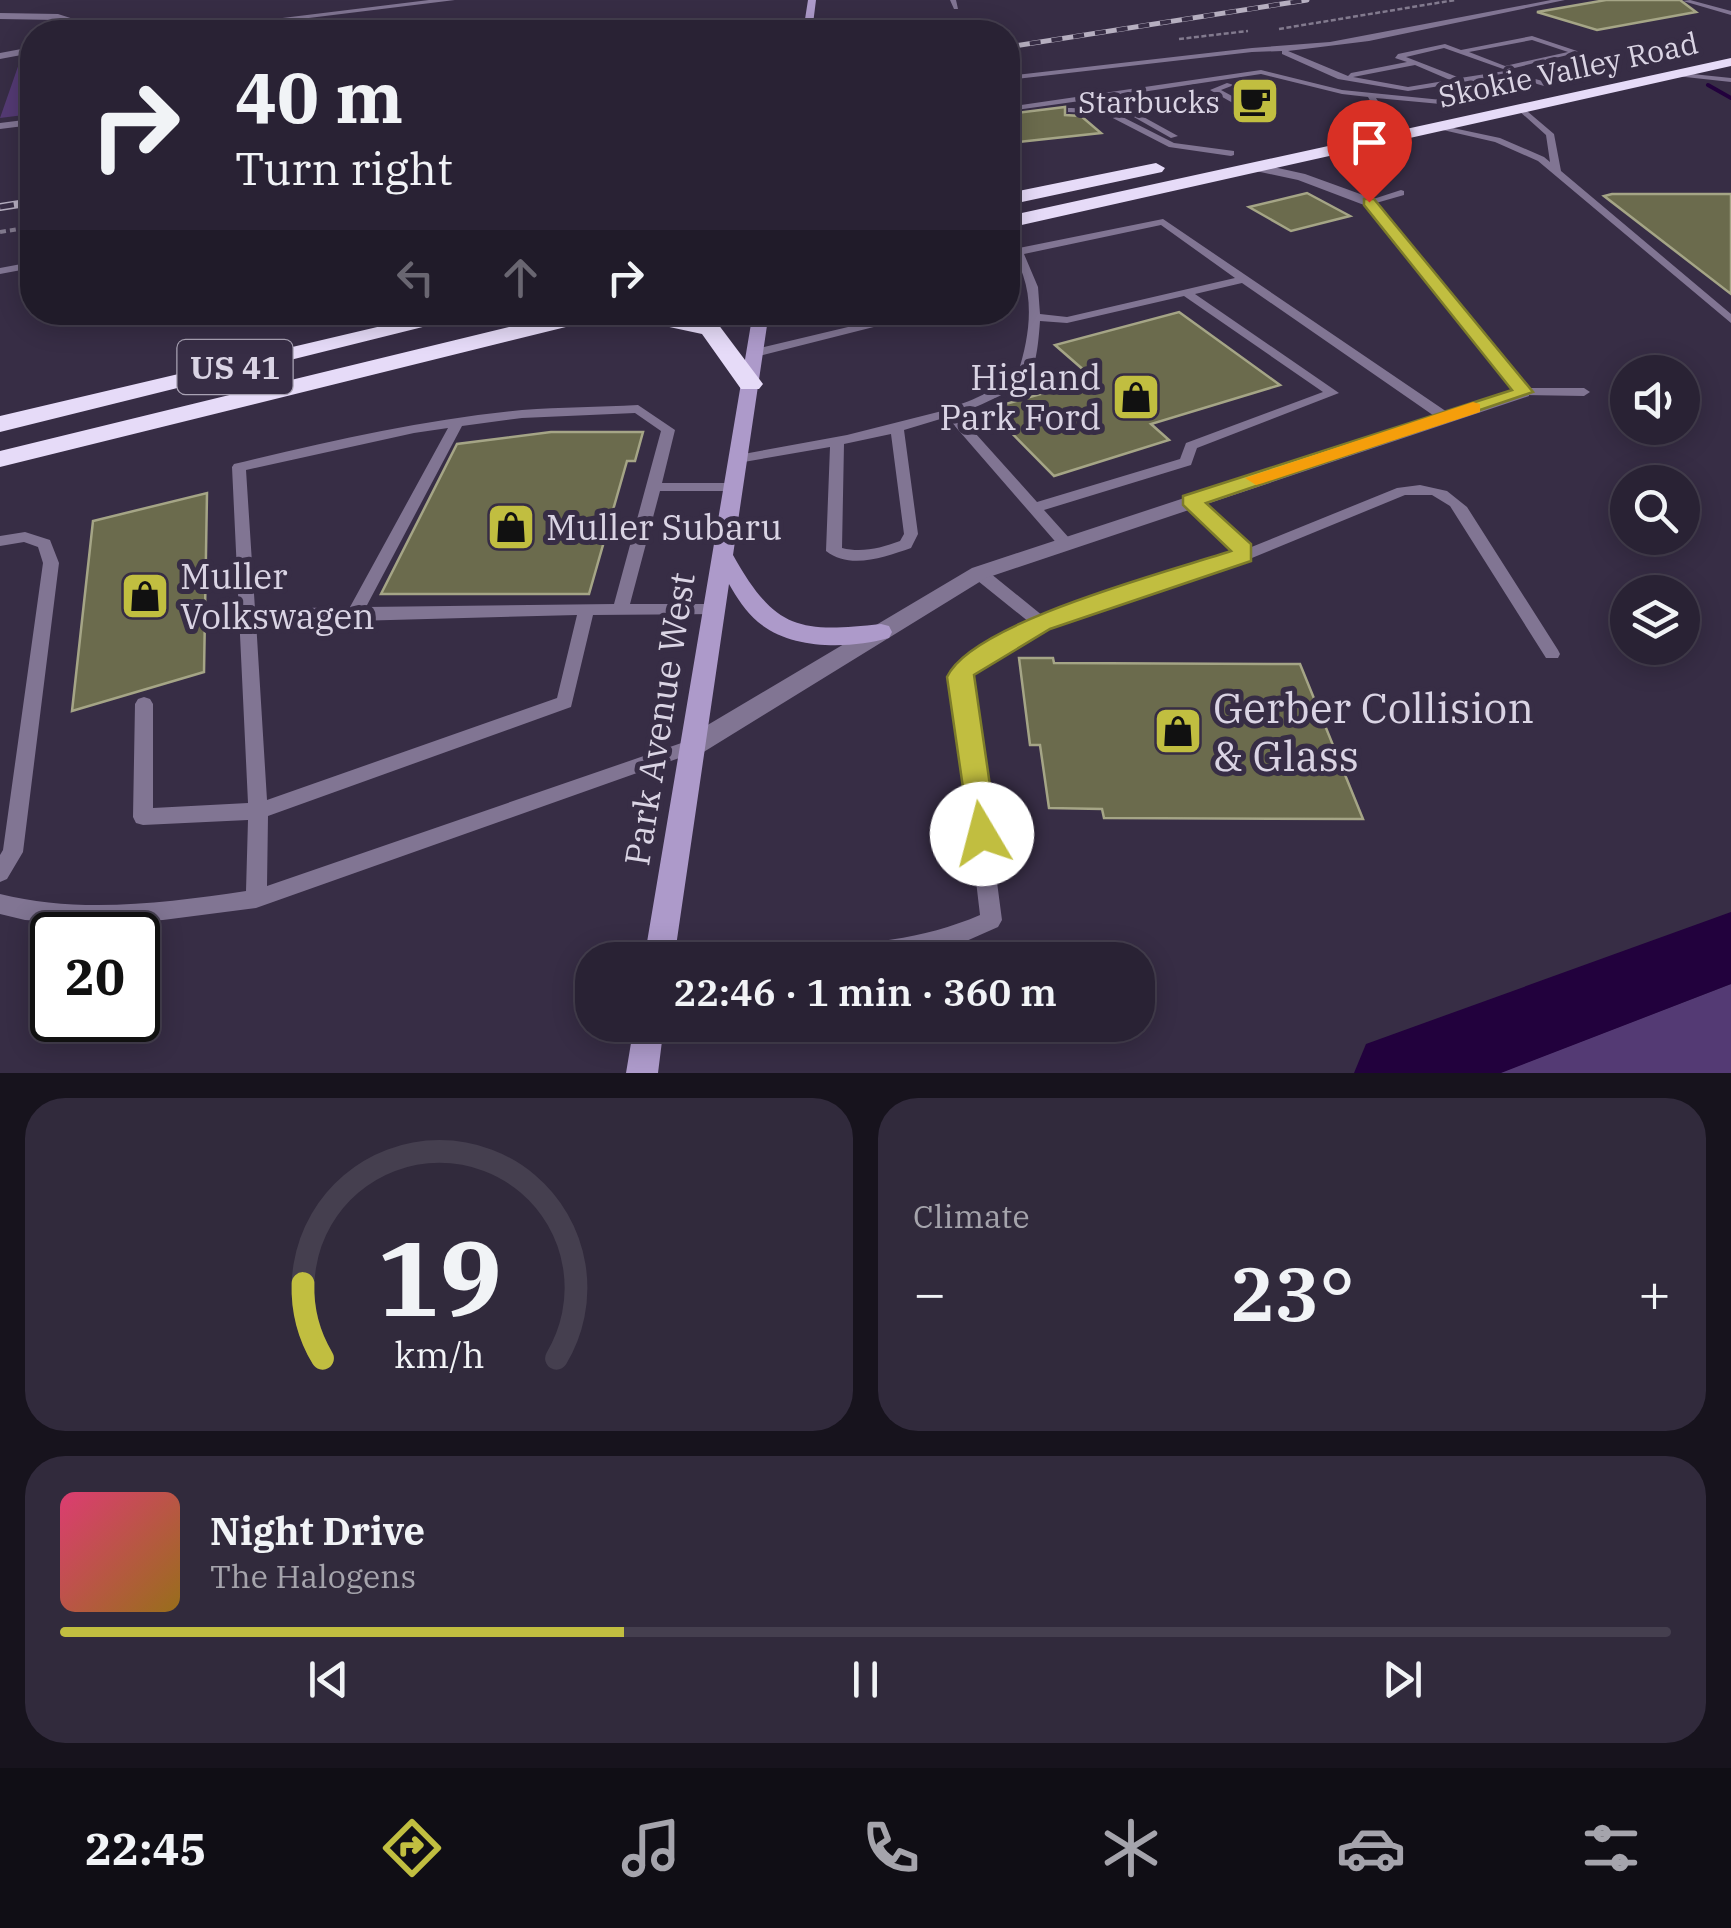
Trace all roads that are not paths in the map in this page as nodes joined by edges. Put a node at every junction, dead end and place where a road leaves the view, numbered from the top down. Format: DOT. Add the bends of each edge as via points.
graph roads {
  1 [pos="449,0"];
  2 [pos="1562,0"];
  3 [pos="1686,1"];
  4 [pos="1731,13"];
  5 [pos="0,16"];
  6 [pos="72,20"];
  7 [pos="278,20"];
  8 [pos="1440,25"];
  9 [pos="1456,40"];
  10 [pos="1510,42"];
  11 [pos="1445,46"];
  12 [pos="1731,47"];
  13 [pos="1281,50"];
  14 [pos="1460,52"];
  15 [pos="1410,54"];
  16 [pos="1416,63"];
  17 [pos="1724,63"];
  18 [pos="1504,68"];
  19 [pos="1450,69"];
  20 [pos="1515,73"];
  21 [pos="1676,74"];
  22 [pos="1020,75"];
  23 [pos="1293,76"];
  24 [pos="1340,77"];
  25 [pos="1465,78"];
  26 [pos="1731,80"];
  27 [pos="1551,86"];
  28 [pos="1175,90"];
  29 [pos="1371,96"];
  30 [pos="1078,97"];
  31 [pos="1132,99"];
  32 [pos="1120,101"];
  33 [pos="1037,104"];
  34 [pos="1462,104"];
  35 [pos="1020,107"];
  36 [pos="1057,107"];
  37 [pos="1521,108"];
  38 [pos="1071,110"];
  39 [pos="1106,112"];
  40 [pos="1264,117"];
  41 [pos="1380,122"];
  42 [pos="1434,127"];
  43 [pos="1174,136"];
  44 [pos="1231,153"];
  45 [pos="1255,167"];
  46 [pos="1556,172"];
  47 [pos="1401,194"];
  48 [pos="1020,197"];
  49 [pos="1369,202"];
  50 [pos="1020,219"];
  51 [pos="1020,246"];
  52 [pos="1020,258"];
  53 [pos="1244,279"];
  54 [pos="1186,294"];
  55 [pos="1036,318"];
  56 [pos="1731,320"];
  57 [pos="417,325"];
  58 [pos="546,325"];
  59 [pos="701,325"];
  60 [pos="759,325"];
  61 [pos="855,325"];
  62 [pos="874,325"];
  63 [pos="857,329"];
  64 [pos="755,353"];
  65 [pos="750,384"];
  66 [pos="1524,392"];
  67 [pos="1584,392"];
  68 [pos="948,410"];
  69 [pos="1445,417"];
  70 [pos="458,422"];
  71 [pos="0,424"];
  72 [pos="897,426"];
  73 [pos="837,441"];
  74 [pos="0,459"];
  75 [pos="738,459"];
  76 [pos="654,487"];
  77 [pos="734,487"];
  78 [pos="1190,500"];
  79 [pos="1035,508"];
  80 [pos="0,541"];
  81 [pos="1066,543"];
  82 [pos="723,554"];
  83 [pos="1242,556"];
  84 [pos="978,572"];
  85 [pos="586,609"];
  86 [pos="622,609"];
  87 [pos="714,610"];
  88 [pos="247,615"];
  89 [pos="354,615"];
  90 [pos="1041,622"];
  91 [pos="881,632"];
  92 [pos="1552,654"];
  93 [pos="144,704"];
  94 [pos="693,746"];
  95 [pos="258,812"];
  96 [pos="0,873"];
  97 [pos="256,899"];
  98 [pos="0,904"];
  99 [pos="662,942"];
  100 [pos="931,942"];
  101 [pos="647,1042"];
  102 [pos="642,1073"];
  1 -- 7 [label="street"];
  2 -- 8 [label="lane"];
  3 -- 4 [label="lane"];
  5 -- 6 [label="street"];
  8 -- 9 [label="lane"];
  8 -- 13 [label="lane"];
  9 -- 10 [label="lane"];
  9 -- 11 [label="lane"];
  10 -- 14 [label="lane"];
  10 -- 18 [label="lane" via="1532,38 1576,52"];
  11 -- 14 [label="lane"];
  11 -- 15 [label="lane"];
  12 -- 27 [label="highway, Skokie Valley Road"];
  13 -- 22 [label="lane"];
  13 -- 24 [label="lane"];
  14 -- 18 [label="lane"];
  15 -- 16 [label="lane" via="1398,56"];
  15 -- 19 [label="lane"];
  16 -- 24 [label="lane"];
  16 -- 25 [label="lane"];
  17 -- 21 [label="highway, Skokie Valley Road"];
  17 -- 26 [label="lane"];
  18 -- 20 [label="lane"];
  20 -- 25 [label="lane"];
  20 -- 27 [label="lane"];
  21 -- 26 [label="lane"];
  21 -- 37 [label="highway, Skokie Valley Road"];
  23 -- 28 [label="lane" via="1260,72"];
  23 -- 29 [label="lane"];
  23 -- 40 [label="lane" via="1214,90"];
  24 -- 25 [label="lane" via="1408,88"];
  27 -- 34 [label="highway, Skokie Valley Road"];
  28 -- 30 [label="lane"];
  28 -- 31 [label="lane"];
  29 -- 34 [label="lane"];
  29 -- 41 [label="lane"];
  30 -- 33 [label="lane"];
  30 -- 39 [label="lane"];
  32 -- 43 [label="lane" via="1113,103"];
  33 -- 35 [label="lane"];
  33 -- 36 [label="lane"];
  34 -- 41 [label="highway, Skokie Valley Road"];
  37 -- 42 [label="highway, Skokie Valley Road"];
  37 -- 46 [label="lane" via="1550,134"];
  38 -- 39 [label="lane"];
  39 -- 44 [label="lane" via="1172,145"];
  41 -- 44 [label="highway, Skokie Valley Road"];
  42 -- 45 [label="highway, Skokie Valley Road"];
  42 -- 46 [label="lane" via="1497,140"];
  44 -- 48 [label="highway, Skokie Valley Road"];
  45 -- 49 [label="street"];
  45 -- 50 [label="highway, Skokie Valley Road"];
  46 -- 56 [label="lane"];
  47 -- 49 [label="lane"];
  49 -- 66 [label="street"];
  51 -- 53 [label="lane" via="1163,222"];
  52 -- 55 [label="lane"];
  53 -- 54 [label="lane"];
  53 -- 69 [label="lane"];
  54 -- 55 [label="lane" via="1067,320"];
  54 -- 79 [label="lane" via="1333,394 1191,446 1186,462"];
  55 -- 68 [label="lane" via="1024,375 1002,393"];
  57 -- 71 [label="highway, US 41"];
  58 -- 74 [label="highway, US 41"];
  59 -- 65 [label="highway" via="710,328"];
  60 -- 64 [label="street, Park Avenue West"];
  61 -- 63 [label="lane"];
  62 -- 63 [label="lane"];
  63 -- 64 [label="lane"];
  64 -- 65 [label="street, Park Avenue West"];
  65 -- 75 [label="street, Park Avenue West"];
  66 -- 67 [label="lane"];
  66 -- 69 [label="street"];
  68 -- 72 [label="lane"];
  68 -- 79 [label="lane"];
  69 -- 78 [label="street"];
  70 -- 76 [label="lane" via="638,409 668,430"];
  70 -- 88 [label="lane" via="239,468"];
  70 -- 89 [label="lane"];
  72 -- 73 [label="lane"];
  72 -- 73 [label="lane" via="911,534 906,544 886,552 834,551"];
  73 -- 75 [label="lane"];
  75 -- 77 [label="street, Park Avenue West"];
  76 -- 77 [label="lane"];
  76 -- 86 [label="lane"];
  77 -- 82 [label="street, Park Avenue West"];
  78 -- 81 [label="street"];
  78 -- 83 [label="lane"];
  79 -- 81 [label="lane"];
  80 -- 96 [label="lane" via="24,537 46,544 51,563 13,852"];
  81 -- 84 [label="street"];
  82 -- 87 [label="street, Park Avenue West"];
  82 -- 91 [label="street" via="741,592 766,620 794,634"];
  83 -- 90 [label="lane"];
  83 -- 92 [label="lane" via="1402,491 1428,487 1462,510"];
  84 -- 90 [label="lane"];
  84 -- 91 [label="street"];
  85 -- 86 [label="lane"];
  85 -- 89 [label="lane"];
  85 -- 95 [label="lane" via="564,702"];
  86 -- 87 [label="lane"];
  87 -- 94 [label="street, Park Avenue West"];
  88 -- 89 [label="lane"];
  88 -- 95 [label="lane"];
  90 -- 100 [label="lane" via="960,677 991,920"];
  91 -- 94 [label="street"];
  93 -- 95 [label="lane" via="143,818"];
  94 -- 97 [label="lane"];
  94 -- 99 [label="street, Park Avenue West"];
  95 -- 97 [label="lane"];
  97 -- 98 [label="lane" via="117,912"];
  101 -- 102 [label="street"];
}
